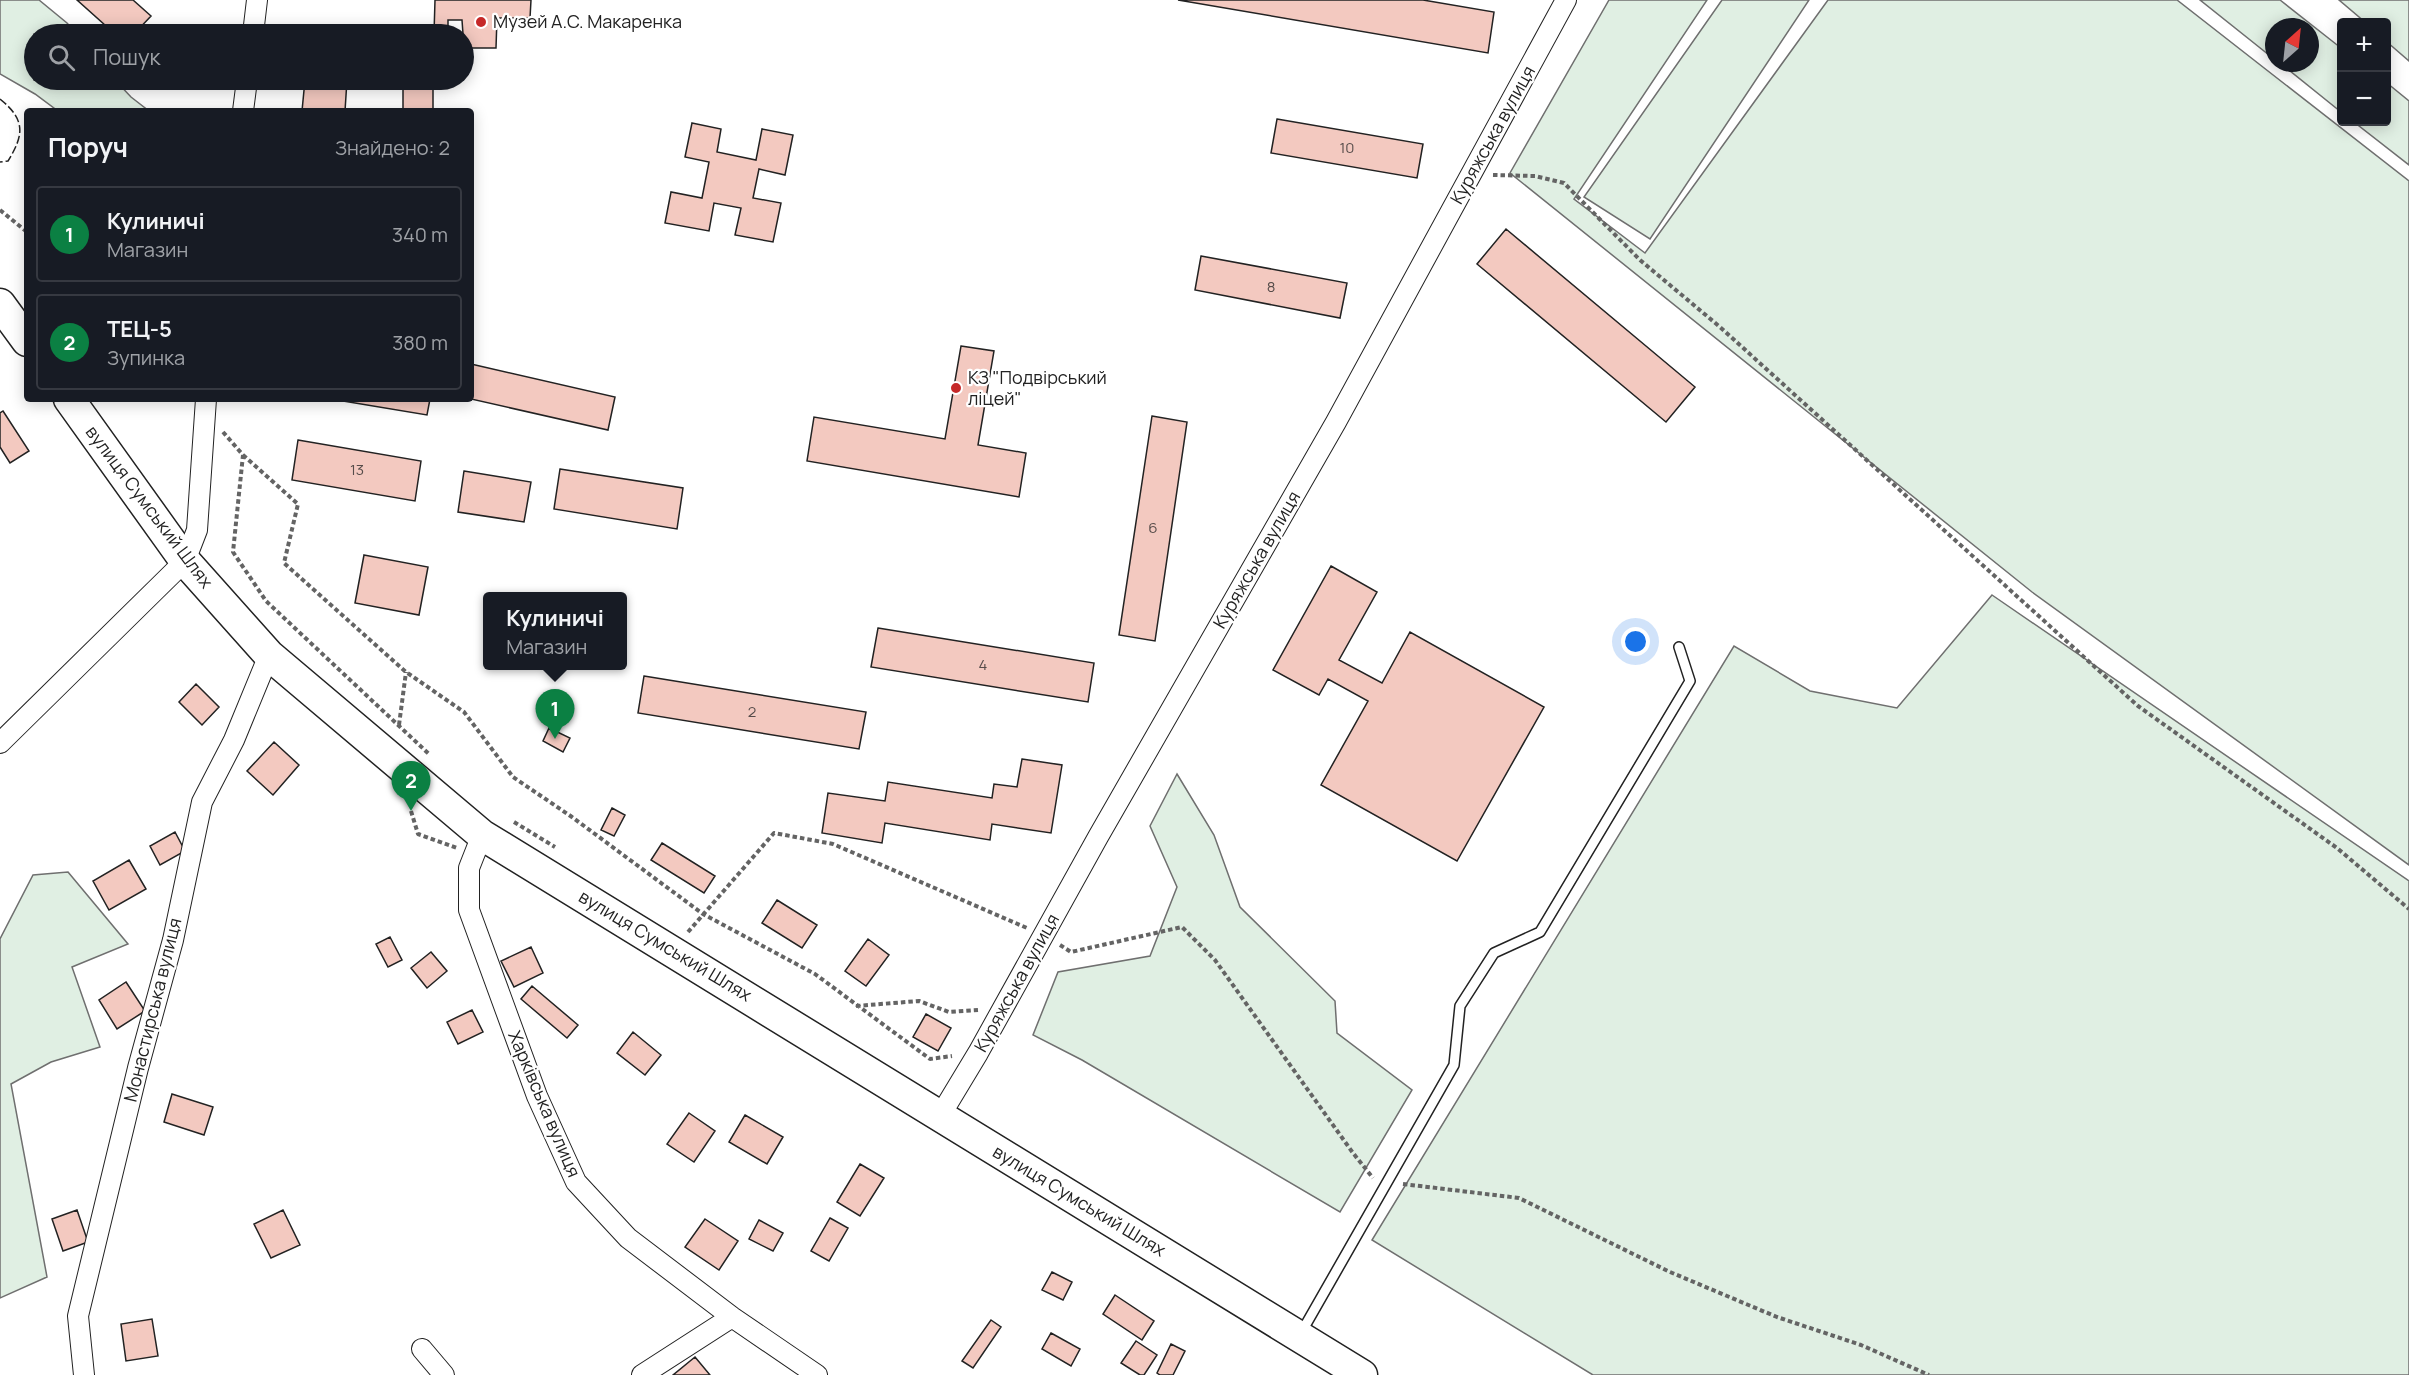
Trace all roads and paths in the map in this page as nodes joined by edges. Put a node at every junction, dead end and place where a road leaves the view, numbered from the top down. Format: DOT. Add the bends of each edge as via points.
graph roads {
  1 [pos="257,0"];
  2 [pos="1566,0"];
  3 [pos="254,24"];
  4 [pos="246,90"];
  5 [pos="243,108"];
  6 [pos="1471,175"];
  7 [pos="0,210"];
  8 [pos="24,230"];
  9 [pos="0,304"];
  10 [pos="24,337"];
  11 [pos="71,402"];
  12 [pos="206,405"];
  13 [pos="243,454"];
  14 [pos="184,561"];
  15 [pos="1679,647"];
  16 [pos="268,655"];
  17 [pos="406,672"];
  18 [pos="399,726"];
  19 [pos="2,735"];
  20 [pos="432,756"];
  21 [pos="482,835"];
  22 [pos="2409,909"];
  23 [pos="703,914"];
  24 [pos="1044,935"];
  25 [pos="672,950"];
  26 [pos="1011,995"];
  27 [pos="855,1006"];
  28 [pos="978,1053"];
  29 [pos="940,1116"];
  30 [pos="1387,1182"];
  31 [pos="732,1317"];
  32 [pos="1299,1335"];
  33 [pos="422,1349"];
  34 [pos="84,1375"];
  35 [pos="444,1375"];
  36 [pos="642,1375"];
  37 [pos="817,1375"];
  38 [pos="1362,1375"];
  39 [pos="1929,1375"];
  1 -- 3 [label="street"];
  2 -- 6 [label="street, Куряжська вулиця"];
  4 -- 5 [label="street"];
  6 -- 22 [label="path" via="1536,176 1564,183 1640,260 1720,327 2138,706 2337,848"];
  6 -- 24 [label="street, Куряжська вулиця" via="1336,422"];
  7 -- 8 [label="path"];
  9 -- 10 [label="main road"];
  11 -- 14 [label="main road, вулиця Сумський Шлях"];
  12 -- 13 [label="path"];
  12 -- 14 [label="street" via="197,530"];
  13 -- 17 [label="path" via="298,504 284,562"];
  13 -- 18 [label="path" via="233,552 266,601"];
  14 -- 16 [label="main road, вулиця Сумський Шлях"];
  14 -- 19 [label="street"];
  15 -- 30 [label="lane" via="1690,681 1540,932 1494,953 1461,1006 1454,1065"];
  16 -- 21 [label="main road, вулиця Сумський Шлях"];
  16 -- 34 [label="street, Монастирська вулиця" via="234,740 202,802 173,940 78,1316"];
  17 -- 18 [label="path"];
  17 -- 23 [label="path" via="464,712 513,777"];
  18 -- 20 [label="path"];
  21 -- 25 [label="main road, вулиця Сумський Шлях"];
  21 -- 31 [label="street, Харківська вулиця" via="469,868 469,910 537,1096 576,1182 628,1238"];
  23 -- 24 [label="path" via="774,833 833,843"];
  23 -- 25 [label="path"];
  23 -- 27 [label="path" via="815,974"];
  24 -- 26 [label="street, Куряжська вулиця"];
  24 -- 30 [label="path" via="1071,952 1182,927 1215,960 1353,1153 1376,1180"];
  25 -- 29 [label="main road, вулиця Сумський Шлях"];
  26 -- 27 [label="path" via="984,1009 950,1012 919,1001"];
  26 -- 28 [label="street, Куряжська вулиця"];
  27 -- 28 [label="path" via="930,1059"];
  28 -- 29 [label="street, Куряжська вулиця"];
  29 -- 32 [label="main road, вулиця Сумський Шлях"];
  30 -- 32 [label="lane"];
  30 -- 39 [label="path" via="1519,1198 1670,1272 1777,1317 1862,1345"];
  31 -- 36 [label="street"];
  31 -- 37 [label="street, Харківська вулиця"];
  32 -- 38 [label="main road, вулиця Сумський Шлях"];
  33 -- 35 [label="street"];
}
